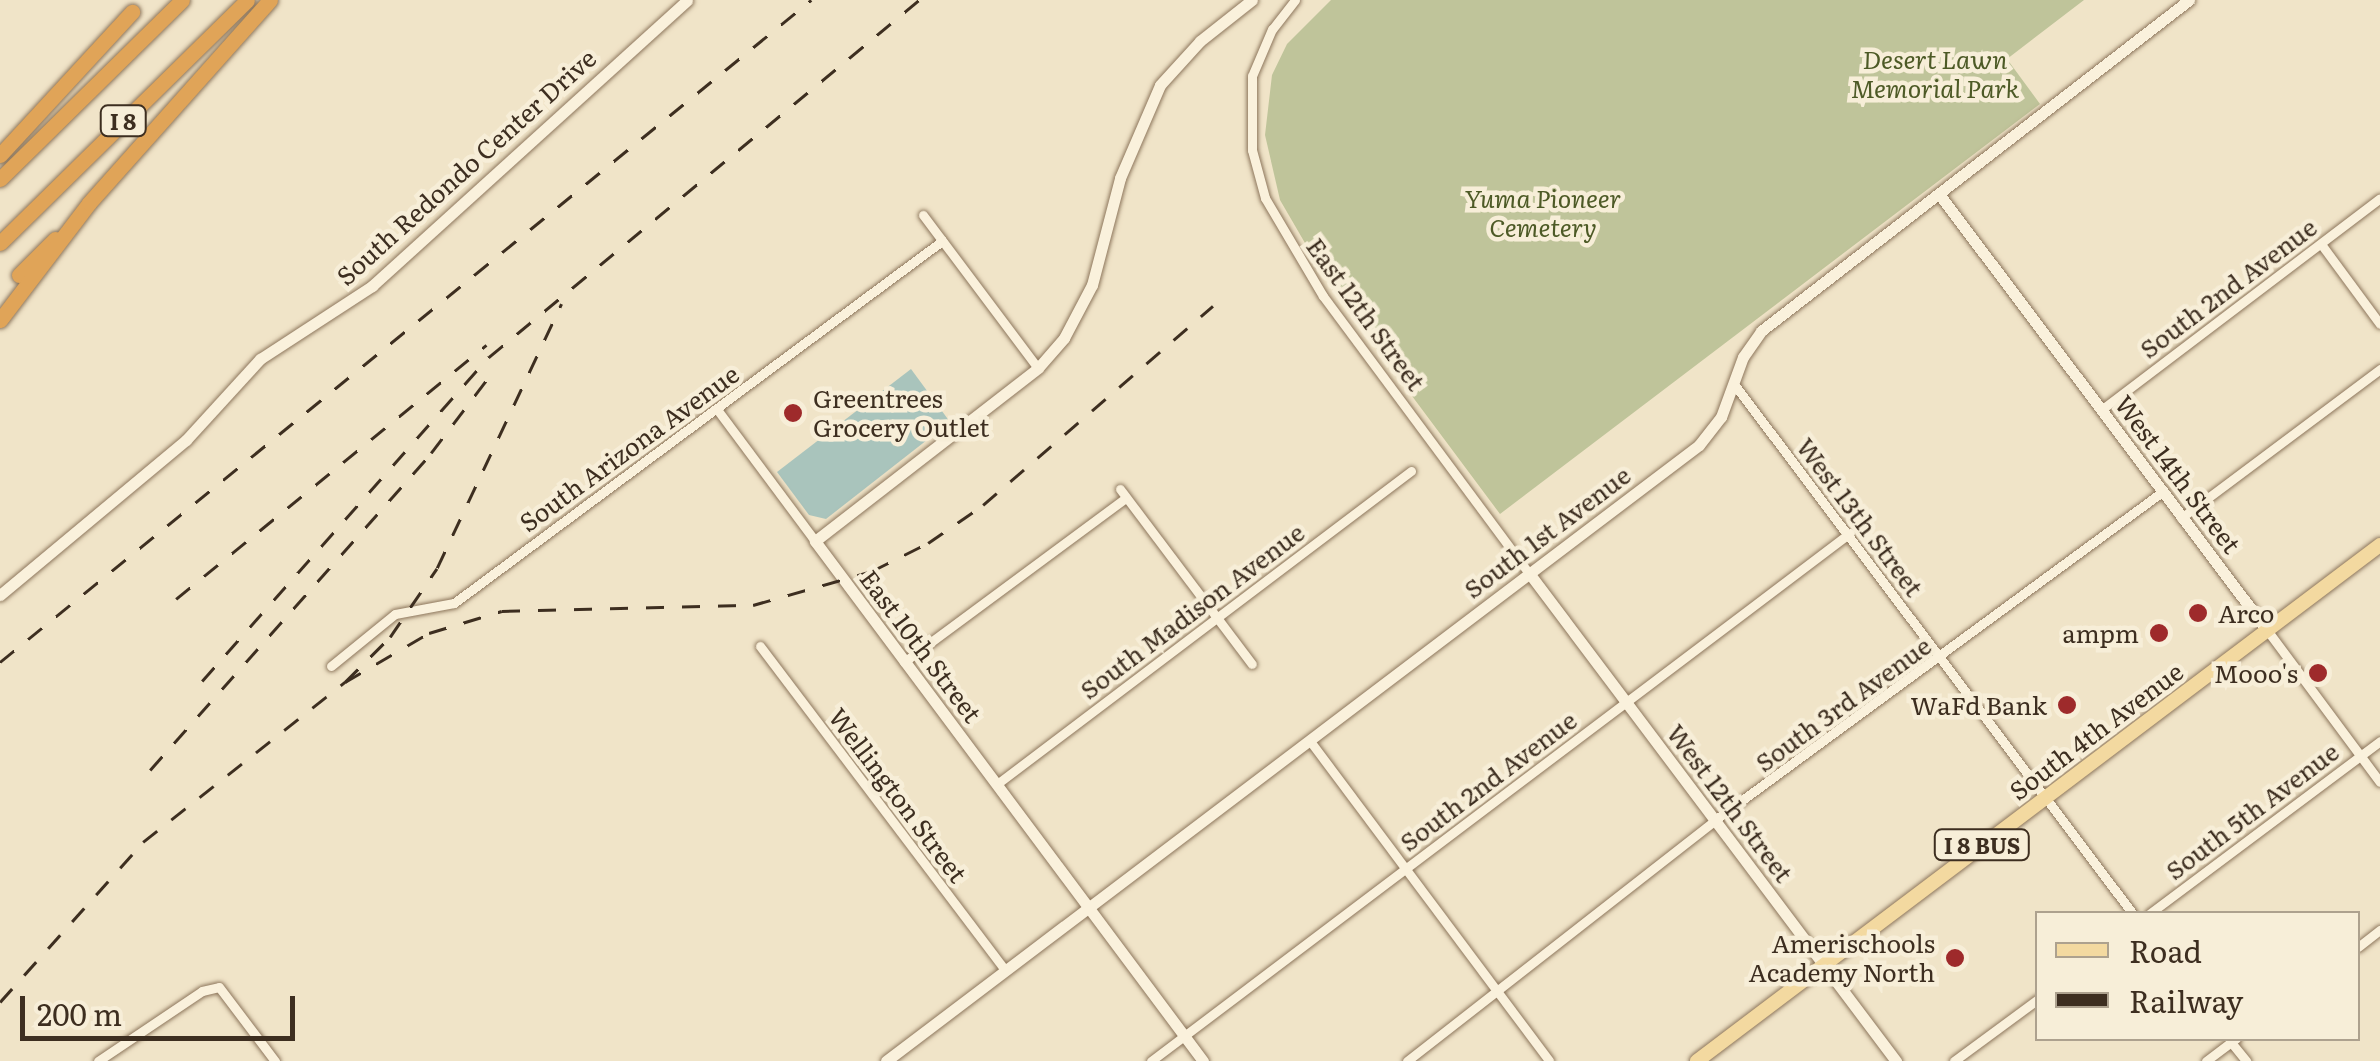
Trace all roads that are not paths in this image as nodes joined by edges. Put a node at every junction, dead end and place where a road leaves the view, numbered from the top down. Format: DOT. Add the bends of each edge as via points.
graph roads {
  1 [pos="182,0"];
  2 [pos="247,0"];
  3 [pos="270,0"];
  4 [pos="686,0"];
  5 [pos="1252,0"];
  6 [pos="1295,0"];
  7 [pos="2189,0"];
  8 [pos="132,12"];
  9 [pos="0,155"];
  10 [pos="0,179"];
  11 [pos="1939,194"];
  12 [pos="2380,198"];
  13 [pos="90,203"];
  14 [pos="923,215"];
  15 [pos="942,241"];
  16 [pos="0,243"];
  17 [pos="2321,244"];
  18 [pos="20,276"];
  19 [pos="0,320"];
  20 [pos="2380,324"];
  21 [pos="1038,368"];
  22 [pos="2380,368"];
  23 [pos="1734,384"];
  24 [pos="2101,410"];
  25 [pos="718,412"];
  26 [pos="1411,471"];
  27 [pos="2162,492"];
  28 [pos="2181,518"];
  29 [pos="1850,533"];
  30 [pos="816,540"];
  31 [pos="2380,545"];
  32 [pos="1529,573"];
  33 [pos="0,595"];
  34 [pos="1216,618"];
  35 [pos="2268,630"];
  36 [pos="760,646"];
  37 [pos="1940,660"];
  38 [pos="904,662"];
  39 [pos="1252,664"];
  40 [pos="331,666"];
  41 [pos="1626,702"];
  42 [pos="1310,741"];
  43 [pos="2380,741"];
  44 [pos="2360,755"];
  45 [pos="2380,782"];
  46 [pos="997,784"];
  47 [pos="2045,797"];
  48 [pos="1715,820"];
  49 [pos="1406,870"];
  50 [pos="1087,907"];
  51 [pos="2131,911"];
  52 [pos="2153,911"];
  53 [pos="2380,930"];
  54 [pos="2360,945"];
  55 [pos="1824,965"];
  56 [pos="1004,969"];
  57 [pos="1498,992"];
  58 [pos="2035,1001"];
  59 [pos="1184,1036"];
  60 [pos="2231,1041"];
  61 [pos="98,1061"];
  62 [pos="275,1061"];
  63 [pos="886,1061"];
  64 [pos="1151,1061"];
  65 [pos="1203,1061"];
  66 [pos="1407,1061"];
  67 [pos="1549,1061"];
  68 [pos="1697,1061"];
  69 [pos="1896,1061"];
  70 [pos="1954,1061"];
  71 [pos="2206,1061"];
  1 -- 10 [label="highway, I 8"];
  2 -- 16 [label="highway, I 8"];
  3 -- 13 [label="highway"];
  4 -- 33 [label="street, South Redondo Center Drive" via="372,286 260,359 186,440"];
  5 -- 21 [label="street" via="1200,41 1160,85 1142,117 1082,312"];
  6 -- 32 [label="street, East 12th Street" via="1272,29 1252,76 1252,150 1265,198 1323,296"];
  7 -- 11 [label="street, South 1st Avenue"];
  8 -- 9 [label="highway"];
  11 -- 23 [label="street, South 1st Avenue" via="1762,331"];
  11 -- 24 [label="street, West 14th Street"];
  12 -- 17 [label="street, South 2nd Avenue"];
  13 -- 18 [label="highway"];
  13 -- 19 [label="highway"];
  14 -- 15 [label="street"];
  15 -- 21 [label="street"];
  15 -- 25 [label="street, South Arizona Avenue"];
  17 -- 20 [label="street"];
  17 -- 24 [label="street, South 2nd Avenue"];
  21 -- 30 [label="street"];
  22 -- 28 [label="street"];
  23 -- 29 [label="street, West 13th Street"];
  23 -- 32 [label="street, South 1st Avenue" via="1721,418 1699,445"];
  24 -- 27 [label="street, West 14th Street"];
  25 -- 30 [label="street, East 10th Street"];
  25 -- 40 [label="street, South Arizona Avenue" via="454,603 396,614"];
  26 -- 34 [label="street, South Madison Avenue"];
  27 -- 28 [label="street, West 14th Street"];
  27 -- 37 [label="street, South 3rd Avenue"];
  28 -- 35 [label="street, West 14th Street"];
  29 -- 37 [label="street, West 13th Street"];
  29 -- 41 [label="street, South 2nd Avenue"];
  30 -- 38 [label="street, East 10th Street"];
  31 -- 35 [label="main road, South 4th Avenue / I 8 BUS"];
  32 -- 41 [label="street, West 12th Street"];
  32 -- 42 [label="street, South 1st Avenue"];
  34 -- 38 [label="street" via="1123,493"];
  34 -- 39 [label="street"];
  34 -- 46 [label="street, South Madison Avenue"];
  35 -- 44 [label="street, West 14th Street"];
  35 -- 47 [label="main road, South 4th Avenue / I 8 BUS"];
  36 -- 56 [label="street, Wellington Street"];
  37 -- 47 [label="street, West 13th Street"];
  37 -- 48 [label="street, South 3rd Avenue"];
  38 -- 46 [label="street, East 10th Street"];
  41 -- 48 [label="street, West 12th Street"];
  41 -- 49 [label="street, South 2nd Avenue"];
  42 -- 49 [label="street"];
  42 -- 50 [label="street, South 1st Avenue"];
  43 -- 44 [label="street, South 5th Avenue"];
  44 -- 45 [label="street, West 14th Street"];
  44 -- 52 [label="street, South 5th Avenue"];
  46 -- 50 [label="street, East 10th Street"];
  47 -- 51 [label="street, West 13th Street"];
  47 -- 55 [label="main road, South 4th Avenue / I 8 BUS"];
  48 -- 55 [label="street, West 12th Street"];
  48 -- 57 [label="street, South 3rd Avenue"];
  49 -- 57 [label="street"];
  49 -- 59 [label="street, South 2nd Avenue"];
  50 -- 56 [label="street, South 1st Avenue"];
  50 -- 59 [label="street, East 10th Street"];
  53 -- 54 [label="street"];
  55 -- 68 [label="main road, South 4th Avenue / I 8 BUS"];
  55 -- 69 [label="street, West 12th Street"];
  56 -- 63 [label="street, South 1st Avenue"];
  57 -- 66 [label="street, South 3rd Avenue"];
  57 -- 67 [label="street"];
  58 -- 70 [label="street"];
  59 -- 64 [label="street, South 2nd Avenue"];
  59 -- 65 [label="street, East 10th Street"];
  60 -- 71 [label="street"];
  61 -- 62 [label="street" via="202,991 219,988"];
}
